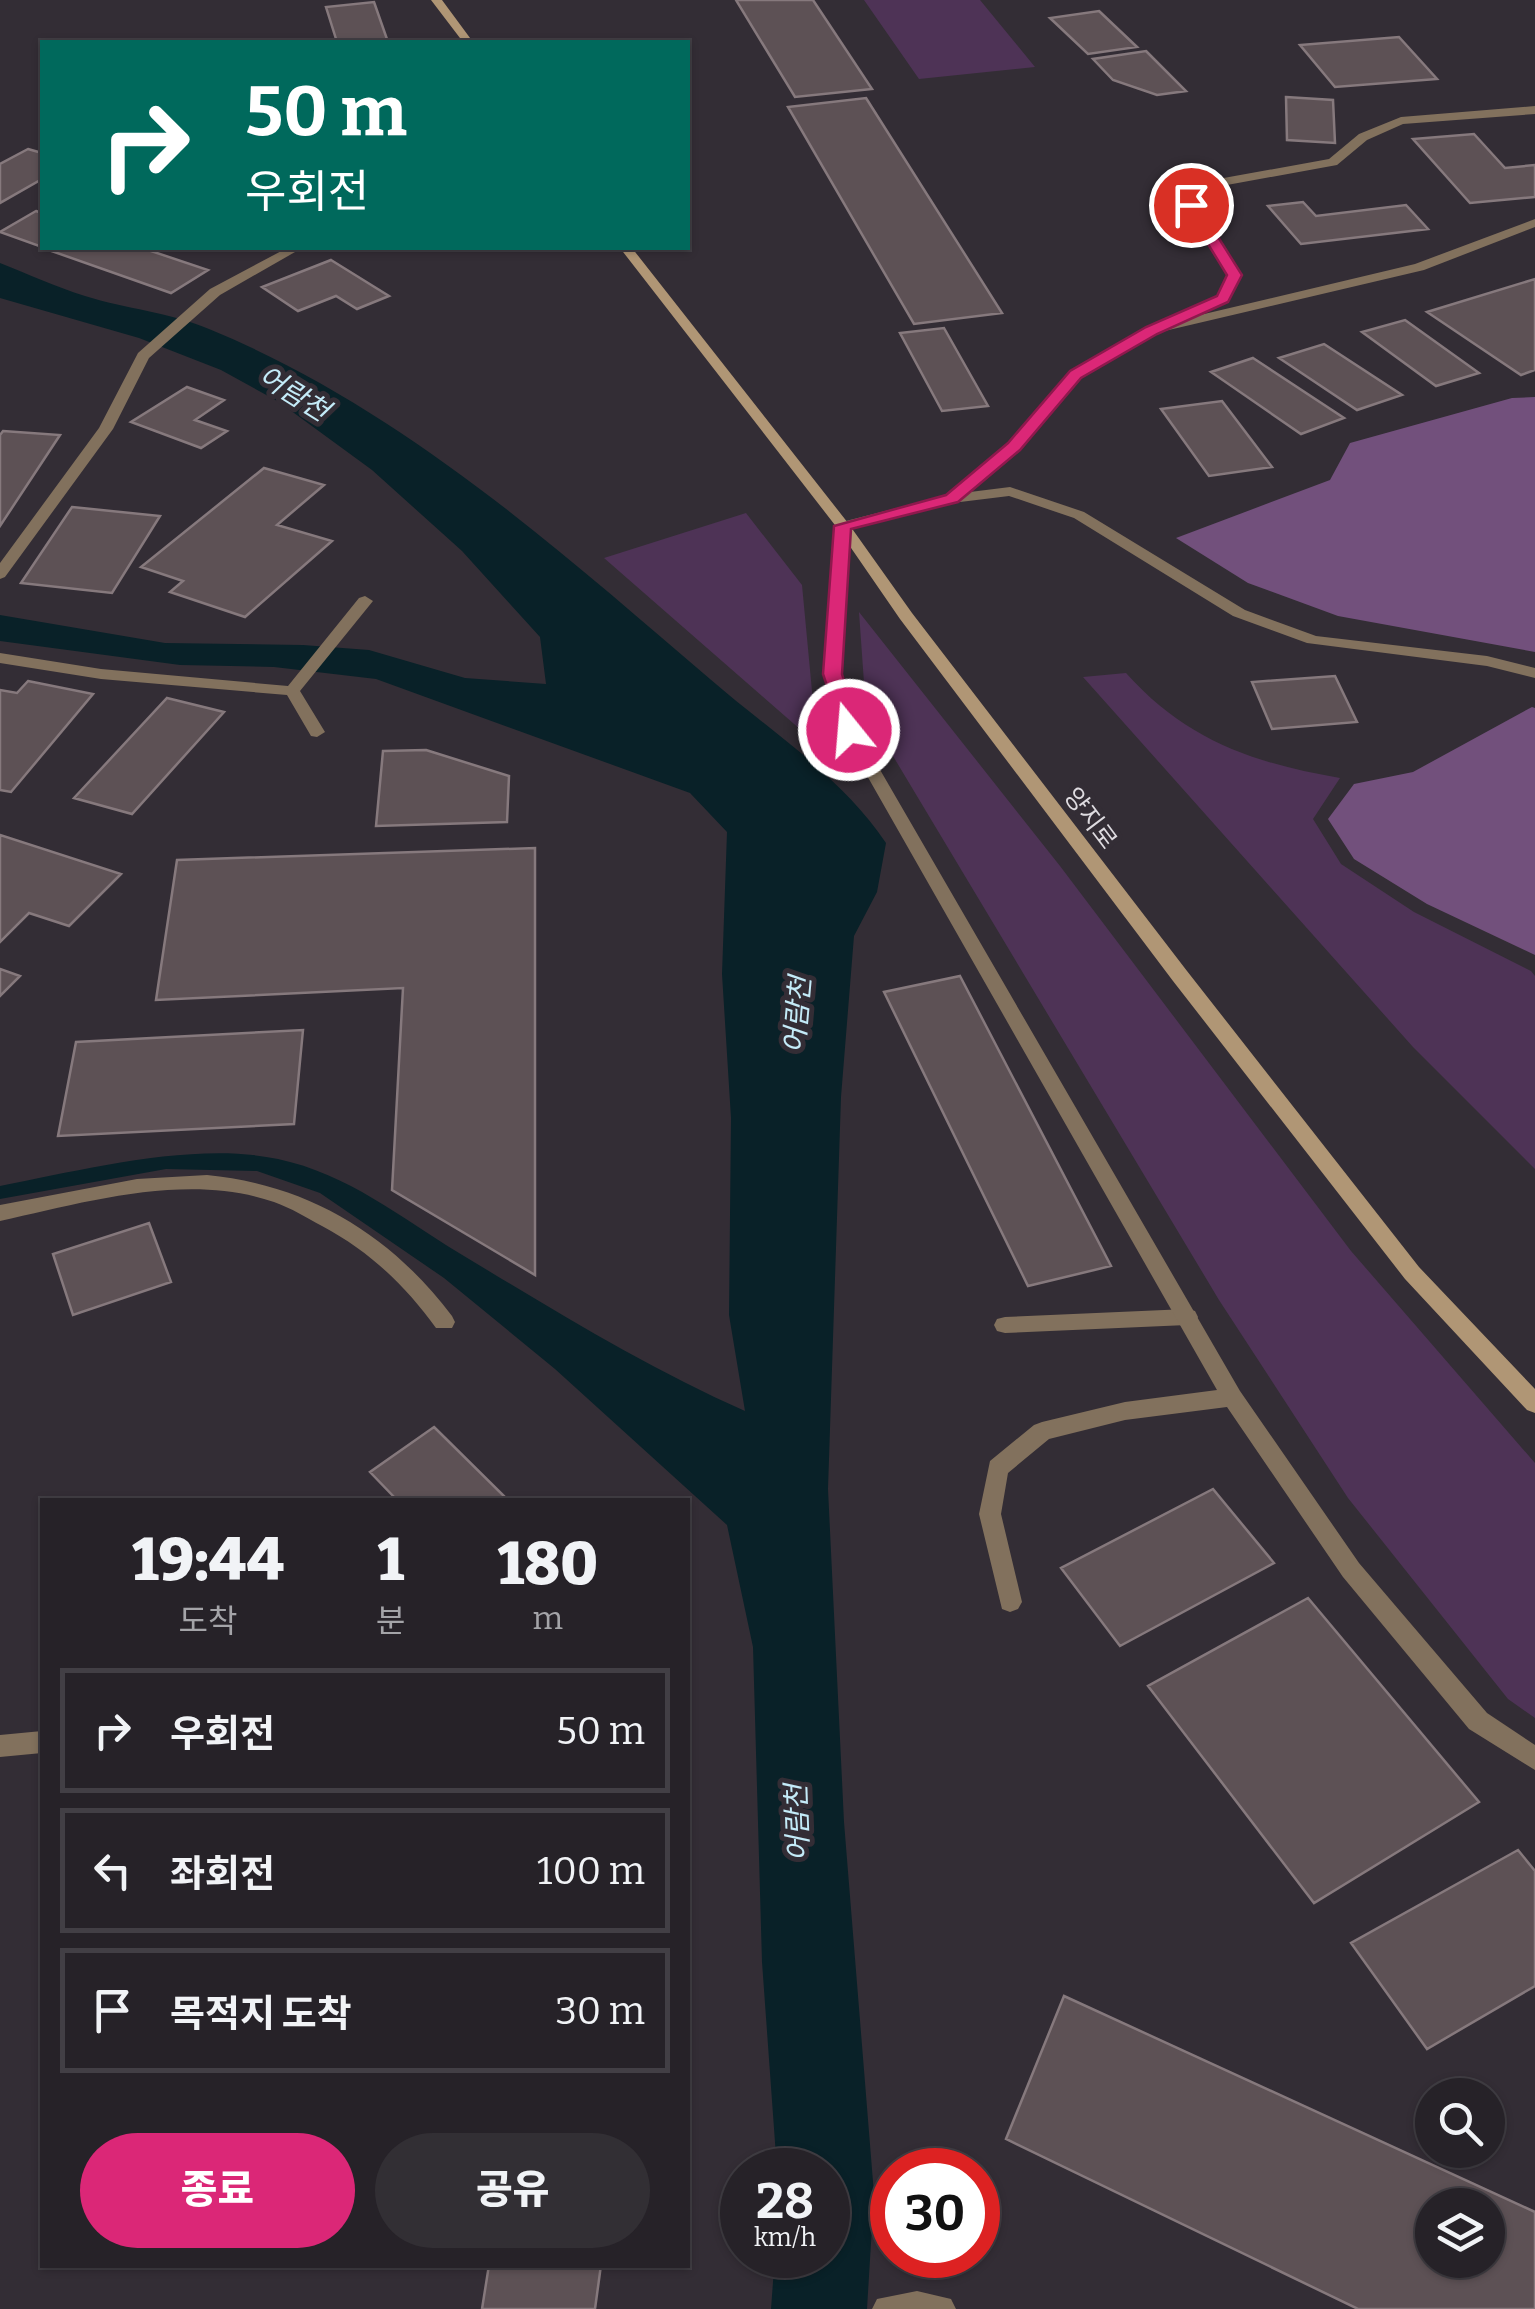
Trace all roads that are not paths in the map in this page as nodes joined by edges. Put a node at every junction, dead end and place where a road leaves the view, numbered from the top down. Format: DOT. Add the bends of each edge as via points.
graph roads {
  1 [pos="436,0"];
  2 [pos="466,40"];
  3 [pos="1535,110"];
  4 [pos="1535,224"];
  5 [pos="292,250"];
  6 [pos="628,250"];
  7 [pos="1151,330"];
  8 [pos="952,499"];
  9 [pos="843,526"];
  10 [pos="0,574"];
  11 [pos="366,602"];
  12 [pos="0,658"];
  13 [pos="1535,673"];
  14 [pos="292,691"];
  15 [pos="317,732"];
  16 [pos="0,1213"];
  17 [pos="1187,1317"];
  18 [pos="444,1322"];
  19 [pos="1005,1325"];
  20 [pos="1232,1397"];
  21 [pos="1535,1404"];
  22 [pos="1010,1602"];
  23 [pos="40,1742"];
  24 [pos="0,1746"];
  25 [pos="1535,1759"];
  26 [pos="930,2307"];
  27 [pos="887,2309"];
  1 -- 2 [label="street"];
  3 -- 7 [label="street" via="1401,120 1363,137 1333,162 1200,186 1191,205 1234,275 1223,299"];
  4 -- 7 [label="street" via="1418,267"];
  5 -- 10 [label="street" via="215,292 143,356 106,429"];
  6 -- 9 [label="street, 양지로"];
  7 -- 8 [label="street" via="1076,374 1014,446"];
  8 -- 9 [label="street"];
  8 -- 13 [label="street" via="1010,492 1079,515 1239,613 1313,640"];
  9 -- 17 [label="street" via="832,674 849,730"];
  9 -- 21 [label="street, 양지로" via="1412,1274"];
  11 -- 14 [label="street"];
  12 -- 14 [label="street"];
  14 -- 15 [label="street"];
  16 -- 18 [label="street" via="152,1186 216,1184 275,1194 377,1248"];
  17 -- 19 [label="street"];
  17 -- 20 [label="street"];
  20 -- 22 [label="street" via="1125,1411 1042,1431 998,1468 990,1514"];
  20 -- 25 [label="street" via="1389,1616 1478,1721"];
  23 -- 24 [label="street"];
  26 -- 27 [label="street"];
}
